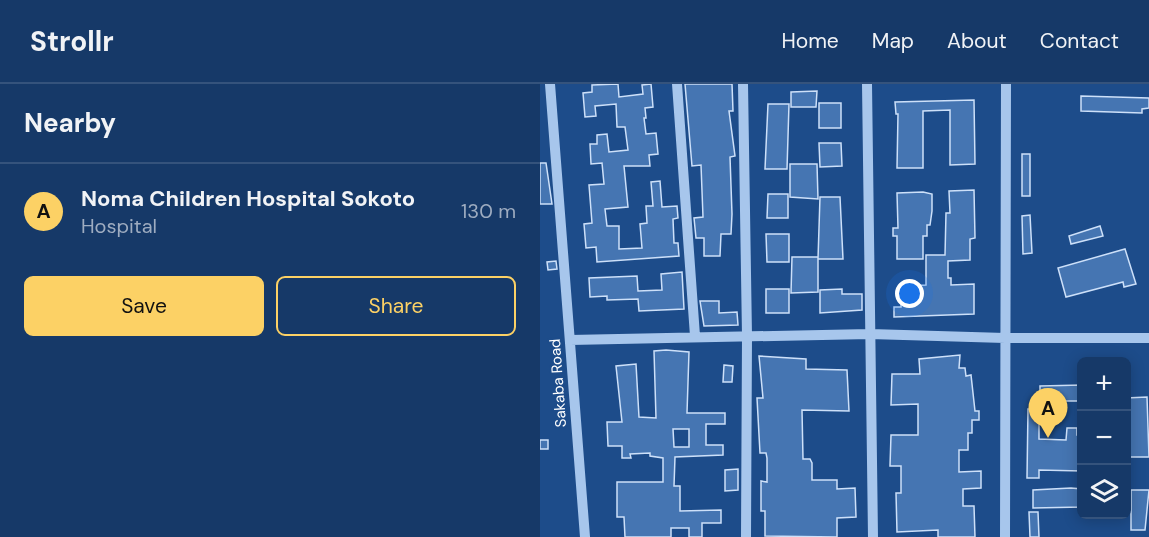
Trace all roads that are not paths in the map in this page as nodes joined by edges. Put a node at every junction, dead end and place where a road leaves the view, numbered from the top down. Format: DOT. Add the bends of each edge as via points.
graph roads {
  1 [pos="550,84"];
  2 [pos="677,84"];
  3 [pos="743,84"];
  4 [pos="867,84"];
  5 [pos="1006,84"];
  6 [pos="870,334"];
  7 [pos="695,336"];
  8 [pos="747,336"];
  9 [pos="1005,338"];
  10 [pos="1149,338"];
  11 [pos="570,340"];
  12 [pos="585,537"];
  13 [pos="746,537"];
  14 [pos="873,537"];
  15 [pos="1005,537"];
  1 -- 11 [label="street, Sakaba Road"];
  2 -- 7 [label="street"];
  3 -- 8 [label="street"];
  4 -- 6 [label="street"];
  5 -- 9 [label="street"];
  6 -- 8 [label="street"];
  6 -- 9 [label="street"];
  6 -- 14 [label="street"];
  7 -- 8 [label="street"];
  7 -- 11 [label="street"];
  8 -- 13 [label="street"];
  9 -- 10 [label="street"];
  9 -- 15 [label="street"];
  11 -- 12 [label="street, Sakaba Road"];
}
